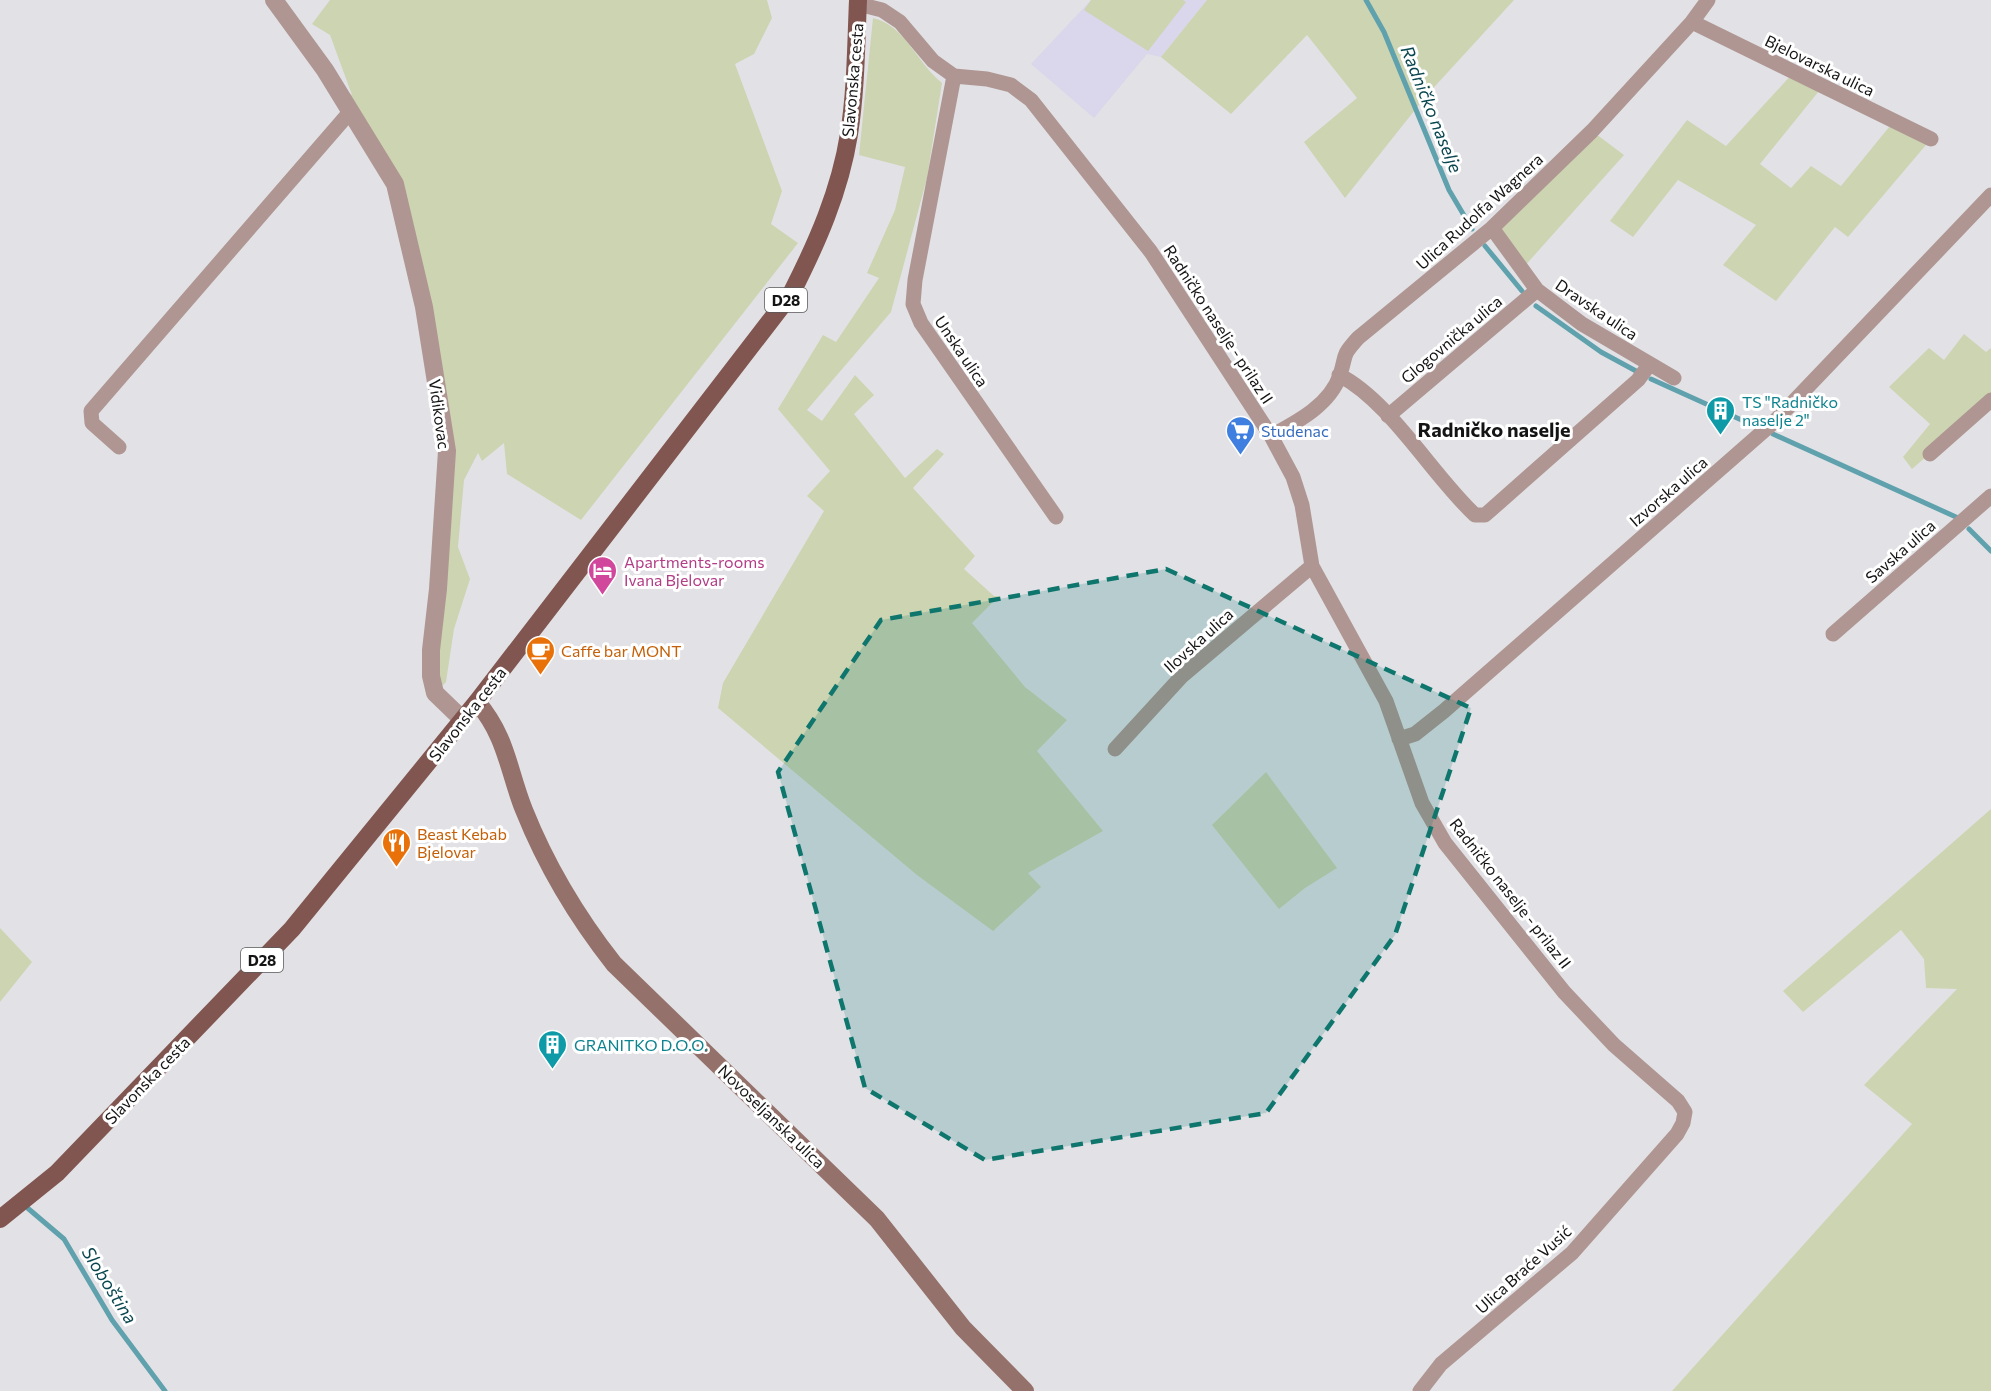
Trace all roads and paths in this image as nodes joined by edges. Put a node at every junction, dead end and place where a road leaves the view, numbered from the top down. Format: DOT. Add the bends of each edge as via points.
graph roads {
  1 [pos="274,0"];
  2 [pos="1708,0"];
  3 [pos="858,2"];
  4 [pos="1692,22"];
  5 [pos="954,76"];
  6 [pos="350,112"];
  7 [pos="1931,139"];
  8 [pos="1991,195"];
  9 [pos="1492,228"];
  10 [pos="1537,290"];
  11 [pos="1649,365"];
  12 [pos="1340,375"];
  13 [pos="1674,378"];
  14 [pos="1991,400"];
  15 [pos="1388,416"];
  16 [pos="1271,436"];
  17 [pos="120,447"];
  18 [pos="1930,454"];
  19 [pos="1991,496"];
  20 [pos="1056,517"];
  21 [pos="1312,566"];
  22 [pos="1833,634"];
  23 [pos="477,702"];
  24 [pos="463,720"];
  25 [pos="1399,739"];
  26 [pos="1115,749"];
  27 [pos="1685,1112"];
  28 [pos="0,1219"];
  29 [pos="1025,1391"];
  30 [pos="1420,1391"];
  1 -- 6 [label="street, Vidikovac"];
  2 -- 4 [label="street, Ulica Rudolfa Wagnera"];
  3 -- 5 [label="street" via="882,10 900,22 933,61"];
  3 -- 23 [label="main road, Slavonska cesta / D28" via="849,135 816,245 791,294"];
  4 -- 7 [label="street, Bjelovarska ulica"];
  4 -- 9 [label="street, Ulica Rudolfa Wagnera" via="1592,131"];
  5 -- 16 [label="street, Radničko naselje - prilaz II" via="1011,85 1030,100 1151,252"];
  5 -- 20 [label="street, Unska ulica" via="913,304 942,356"];
  6 -- 17 [label="street" via="91,411 92,423"];
  6 -- 24 [label="street, Vidikovac" via="395,184 424,307 447,451 431,676 435,693"];
  8 -- 25 [label="street, Izvorska ulica" via="1775,421 1444,711 1415,734"];
  9 -- 10 [label="street, Dravska ulica"];
  9 -- 12 [label="street, Ulica Rudolfa Wagnera" via="1358,339 1343,355"];
  10 -- 11 [label="street, Dravska ulica" via="1582,324"];
  10 -- 15 [label="street, Glogovnička ulica"];
  11 -- 13 [label="street, Dravska ulica"];
  11 -- 15 [label="street" via="1638,380 1485,515 1475,515 1455,497"];
  12 -- 15 [label="street" via="1356,384"];
  12 -- 16 [label="street, Ulica Rudolfa Wagnera" via="1328,395 1305,418"];
  14 -- 18 [label="street"];
  16 -- 21 [label="street, Radničko naselje - prilaz II" via="1293,477 1302,505"];
  19 -- 22 [label="street, Savska ulica"];
  21 -- 25 [label="street, Radničko naselje - prilaz II" via="1386,701"];
  21 -- 26 [label="street, Ilovska ulica" via="1182,676"];
  23 -- 24 [label="main road, Slavonska cesta / D28"];
  23 -- 29 [label="main road, Novoseljanska ulica" via="502,738 540,846 587,930 614,964 877,1219 963,1328"];
  24 -- 28 [label="main road, Slavonska cesta / D28" via="292,929 57,1173"];
  25 -- 27 [label="street, Radničko naselje - prilaz II" via="1422,802 1450,849 1564,992"];
  27 -- 30 [label="street, Ulica Braće Vusić" via="1677,1134 1572,1252 1441,1364"];
}
